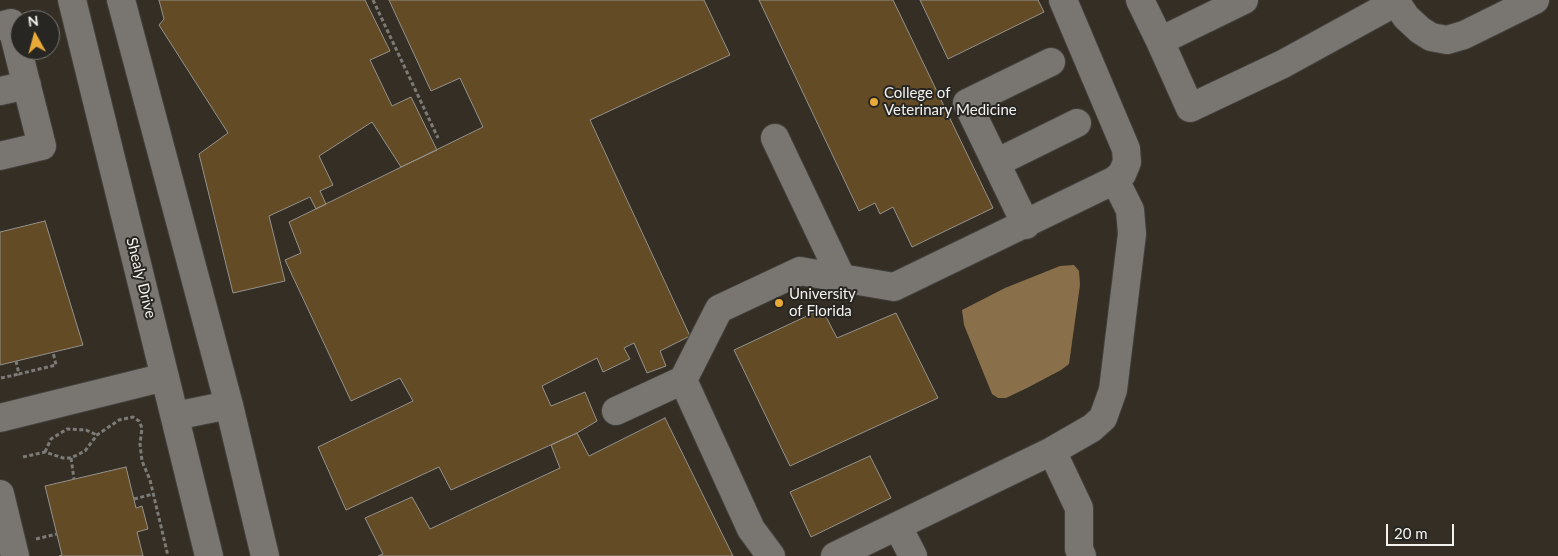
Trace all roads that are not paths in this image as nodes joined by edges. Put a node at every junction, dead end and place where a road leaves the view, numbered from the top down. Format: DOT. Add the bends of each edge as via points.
graph roads {
  1 [pos="72,0"];
  2 [pos="121,0"];
  3 [pos="1063,0"];
  4 [pos="1140,0"];
  5 [pos="1244,0"];
  6 [pos="1535,0"];
  7 [pos="1396,1"];
  8 [pos="0,26"];
  9 [pos="1160,41"];
  10 [pos="1051,62"];
  11 [pos="27,84"];
  12 [pos="0,91"];
  13 [pos="1077,123"];
  14 [pos="775,138"];
  15 [pos="0,156"];
  16 [pos="996,163"];
  17 [pos="1115,180"];
  18 [pos="1026,225"];
  19 [pos="842,279"];
  20 [pos="165,377"];
  21 [pos="683,380"];
  22 [pos="230,405"];
  23 [pos="616,411"];
  24 [pos="175,416"];
  25 [pos="0,418"];
  26 [pos="1052,451"];
  27 [pos="0,494"];
  28 [pos="898,526"];
  29 [pos="15,556"];
  30 [pos="208,556"];
  31 [pos="265,556"];
  32 [pos="772,556"];
  33 [pos="835,556"];
  34 [pos="914,556"];
  35 [pos="1082,556"];
  1 -- 20 [label="street, Shealy Drive"];
  2 -- 22 [label="street"];
  3 -- 17 [label="street" via="1126,149 1122,174"];
  4 -- 9 [label="street"];
  5 -- 9 [label="street"];
  6 -- 7 [label="street" via="1447,40 1431,37 1420,30"];
  7 -- 9 [label="street" via="1283,64 1190,108"];
  8 -- 11 [label="street" via="11,23"];
  10 -- 16 [label="street" via="967,103"];
  11 -- 12 [label="street"];
  11 -- 15 [label="street" via="42,146"];
  13 -- 16 [label="street"];
  14 -- 19 [label="street"];
  16 -- 18 [label="street"];
  17 -- 18 [label="street"];
  17 -- 26 [label="street" via="1132,221 1110,404 1098,423"];
  18 -- 19 [label="street" via="894,287"];
  19 -- 21 [label="street" via="800,271 719,309"];
  20 -- 24 [label="street, Shealy Drive"];
  20 -- 25 [label="street"];
  21 -- 23 [label="street"];
  21 -- 32 [label="street" via="751,529"];
  22 -- 24 [label="street"];
  22 -- 31 [label="street"];
  24 -- 30 [label="street, Shealy Drive"];
  26 -- 28 [label="street"];
  26 -- 35 [label="street" via="1079,508 1078,549"];
  27 -- 29 [label="street"];
  28 -- 33 [label="street"];
  28 -- 34 [label="street"];
}
